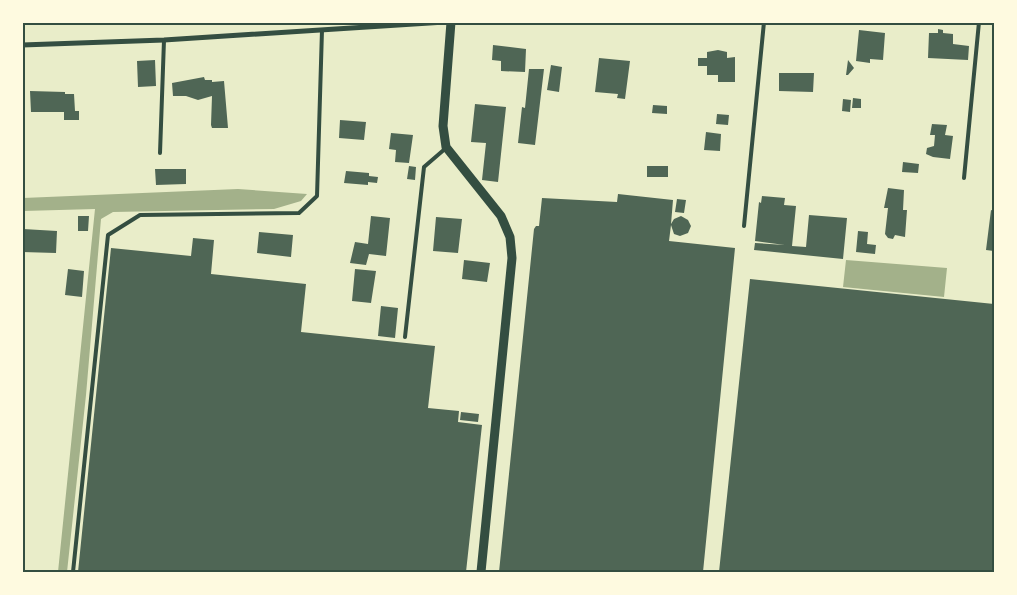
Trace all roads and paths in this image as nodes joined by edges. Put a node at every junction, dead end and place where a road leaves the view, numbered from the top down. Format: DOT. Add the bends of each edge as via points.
graph roads {
  1 [pos="445,22"];
  2 [pos="451,22"];
  3 [pos="764,22"];
  4 [pos="979,22"];
  5 [pos="322,30"];
  6 [pos="164,40"];
  7 [pos="22,46"];
  8 [pos="446,147"];
  9 [pos="160,153"];
  10 [pos="964,178"];
  11 [pos="744,226"];
  12 [pos="405,337"];
  13 [pos="73,572"];
  14 [pos="481,572"];
  1 -- 5 [label="street"];
  2 -- 8 [label="street" via="443,126"];
  3 -- 11 [label="lane"];
  4 -- 10 [label="lane"];
  5 -- 6 [label="street"];
  5 -- 13 [label="lane" via="317,196 299,213 140,215 108,235"];
  6 -- 7 [label="street"];
  6 -- 9 [label="lane"];
  8 -- 12 [label="lane" via="424,167"];
  8 -- 14 [label="street" via="501,216 512,258"];
}
